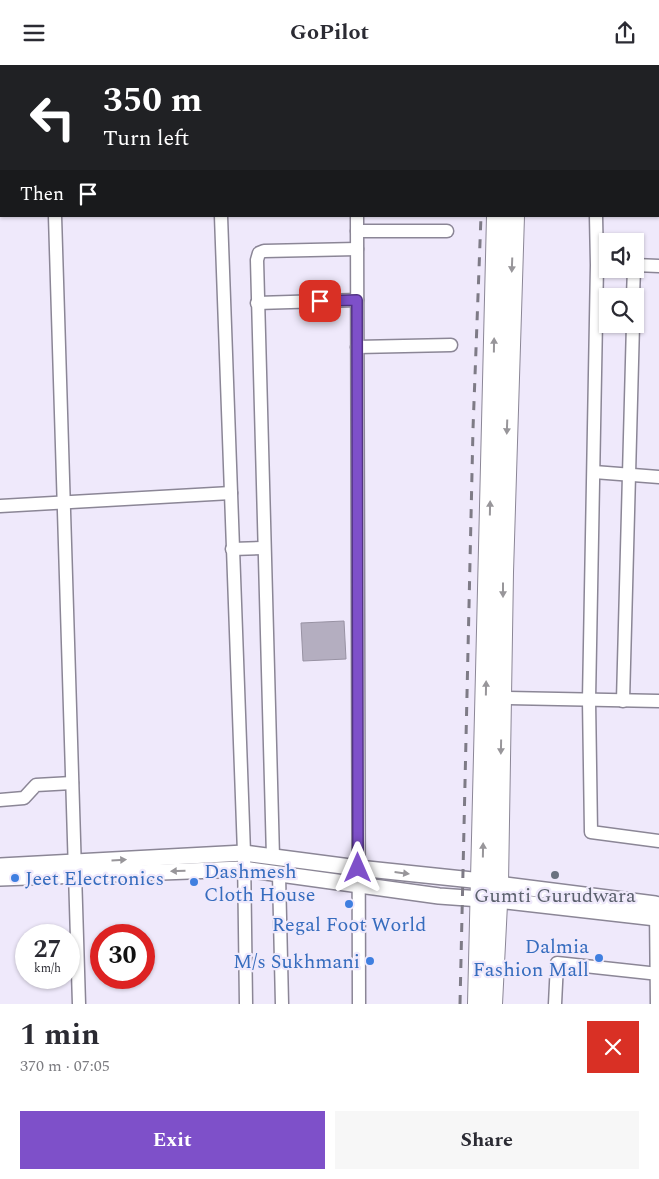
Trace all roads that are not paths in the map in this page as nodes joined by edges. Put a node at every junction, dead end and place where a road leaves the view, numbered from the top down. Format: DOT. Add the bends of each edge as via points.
graph roads {
  1 [pos="55,217"];
  2 [pos="221,217"];
  3 [pos="357,217"];
  4 [pos="497,217"];
  5 [pos="596,217"];
  6 [pos="516,221"];
  7 [pos="357,231"];
  8 [pos="447,231"];
  9 [pos="599,241"];
  10 [pos="357,249"];
  11 [pos="659,266"];
  12 [pos="644,267"];
  13 [pos="601,278"];
  14 [pos="357,300"];
  15 [pos="257,303"];
  16 [pos="633,333"];
  17 [pos="451,345"];
  18 [pos="358,347"];
  19 [pos="594,472"];
  20 [pos="630,475"];
  21 [pos="659,477"];
  22 [pos="230,493"];
  23 [pos="63,503"];
  24 [pos="0,506"];
  25 [pos="497,543"];
  26 [pos="264,548"];
  27 [pos="232,549"];
  28 [pos="502,698"];
  29 [pos="589,700"];
  30 [pos="623,701"];
  31 [pos="659,701"];
  32 [pos="72,783"];
  33 [pos="0,800"];
  34 [pos="659,841"];
  35 [pos="244,853"];
  36 [pos="273,857"];
  37 [pos="0,866"];
  38 [pos="75,868"];
  39 [pos="358,868"];
  40 [pos="244,869"];
  41 [pos="279,875"];
  42 [pos="0,878"];
  43 [pos="358,885"];
  44 [pos="489,891"];
  45 [pos="657,911"];
  46 [pos="658,974"];
  47 [pos="79,1004"];
  48 [pos="246,1004"];
  49 [pos="282,1004"];
  50 [pos="359,1004"];
  51 [pos="478,1004"];
  52 [pos="492,1004"];
  53 [pos="555,1004"];
  54 [pos="657,1004"];
  1 -- 23 [label="street"];
  2 -- 22 [label="street"];
  3 -- 7 [label="street"];
  25 -- 4 [label="highway, one-way"];
  5 -- 9 [label="street"];
  6 -- 25 [label="highway, one-way"];
  7 -- 8 [label="street"];
  7 -- 10 [label="street"];
  10 -- 14 [label="street"];
  10 -- 15 [label="street" via="261,251 257,260"];
  11 -- 12 [label="street"];
  13 -- 19 [label="street"];
  14 -- 15 [label="street"];
  14 -- 18 [label="street"];
  15 -- 26 [label="street"];
  16 -- 20 [label="street"];
  17 -- 18 [label="street"];
  18 -- 39 [label="street"];
  19 -- 20 [label="street"];
  19 -- 29 [label="street"];
  20 -- 21 [label="street"];
  20 -- 30 [label="street"];
  22 -- 23 [label="street"];
  22 -- 27 [label="street"];
  23 -- 24 [label="street"];
  23 -- 32 [label="street"];
  25 -- 28 [label="highway, one-way"];
  44 -- 25 [label="highway, one-way"];
  26 -- 27 [label="street"];
  26 -- 36 [label="street"];
  27 -- 35 [label="street"];
  28 -- 29 [label="street"];
  28 -- 44 [label="highway, one-way"];
  29 -- 30 [label="street"];
  29 -- 34 [label="street" via="590,832"];
  30 -- 31 [label="street"];
  32 -- 33 [label="street" via="36,785 24,798"];
  32 -- 38 [label="street"];
  35 -- 36 [label="street"];
  38 -- 35 [label="street, one-way"];
  35 -- 40 [label="street"];
  36 -- 39 [label="street"];
  37 -- 38 [label="street"];
  40 -- 38 [label="street, one-way"];
  38 -- 42 [label="street"];
  38 -- 47 [label="street"];
  39 -- 43 [label="street"];
  39 -- 44 [label="street, one-way"];
  40 -- 41 [label="street"];
  40 -- 48 [label="street"];
  41 -- 43 [label="street"];
  41 -- 49 [label="street"];
  43 -- 44 [label="street" via="439,896"];
  43 -- 50 [label="street"];
  44 -- 45 [label="street"];
  44 -- 51 [label="highway"];
  44 -- 52 [label="highway"];
  45 -- 46 [label="street"];
  46 -- 53 [label="street" via="557,963"];
  46 -- 54 [label="street"];
}
